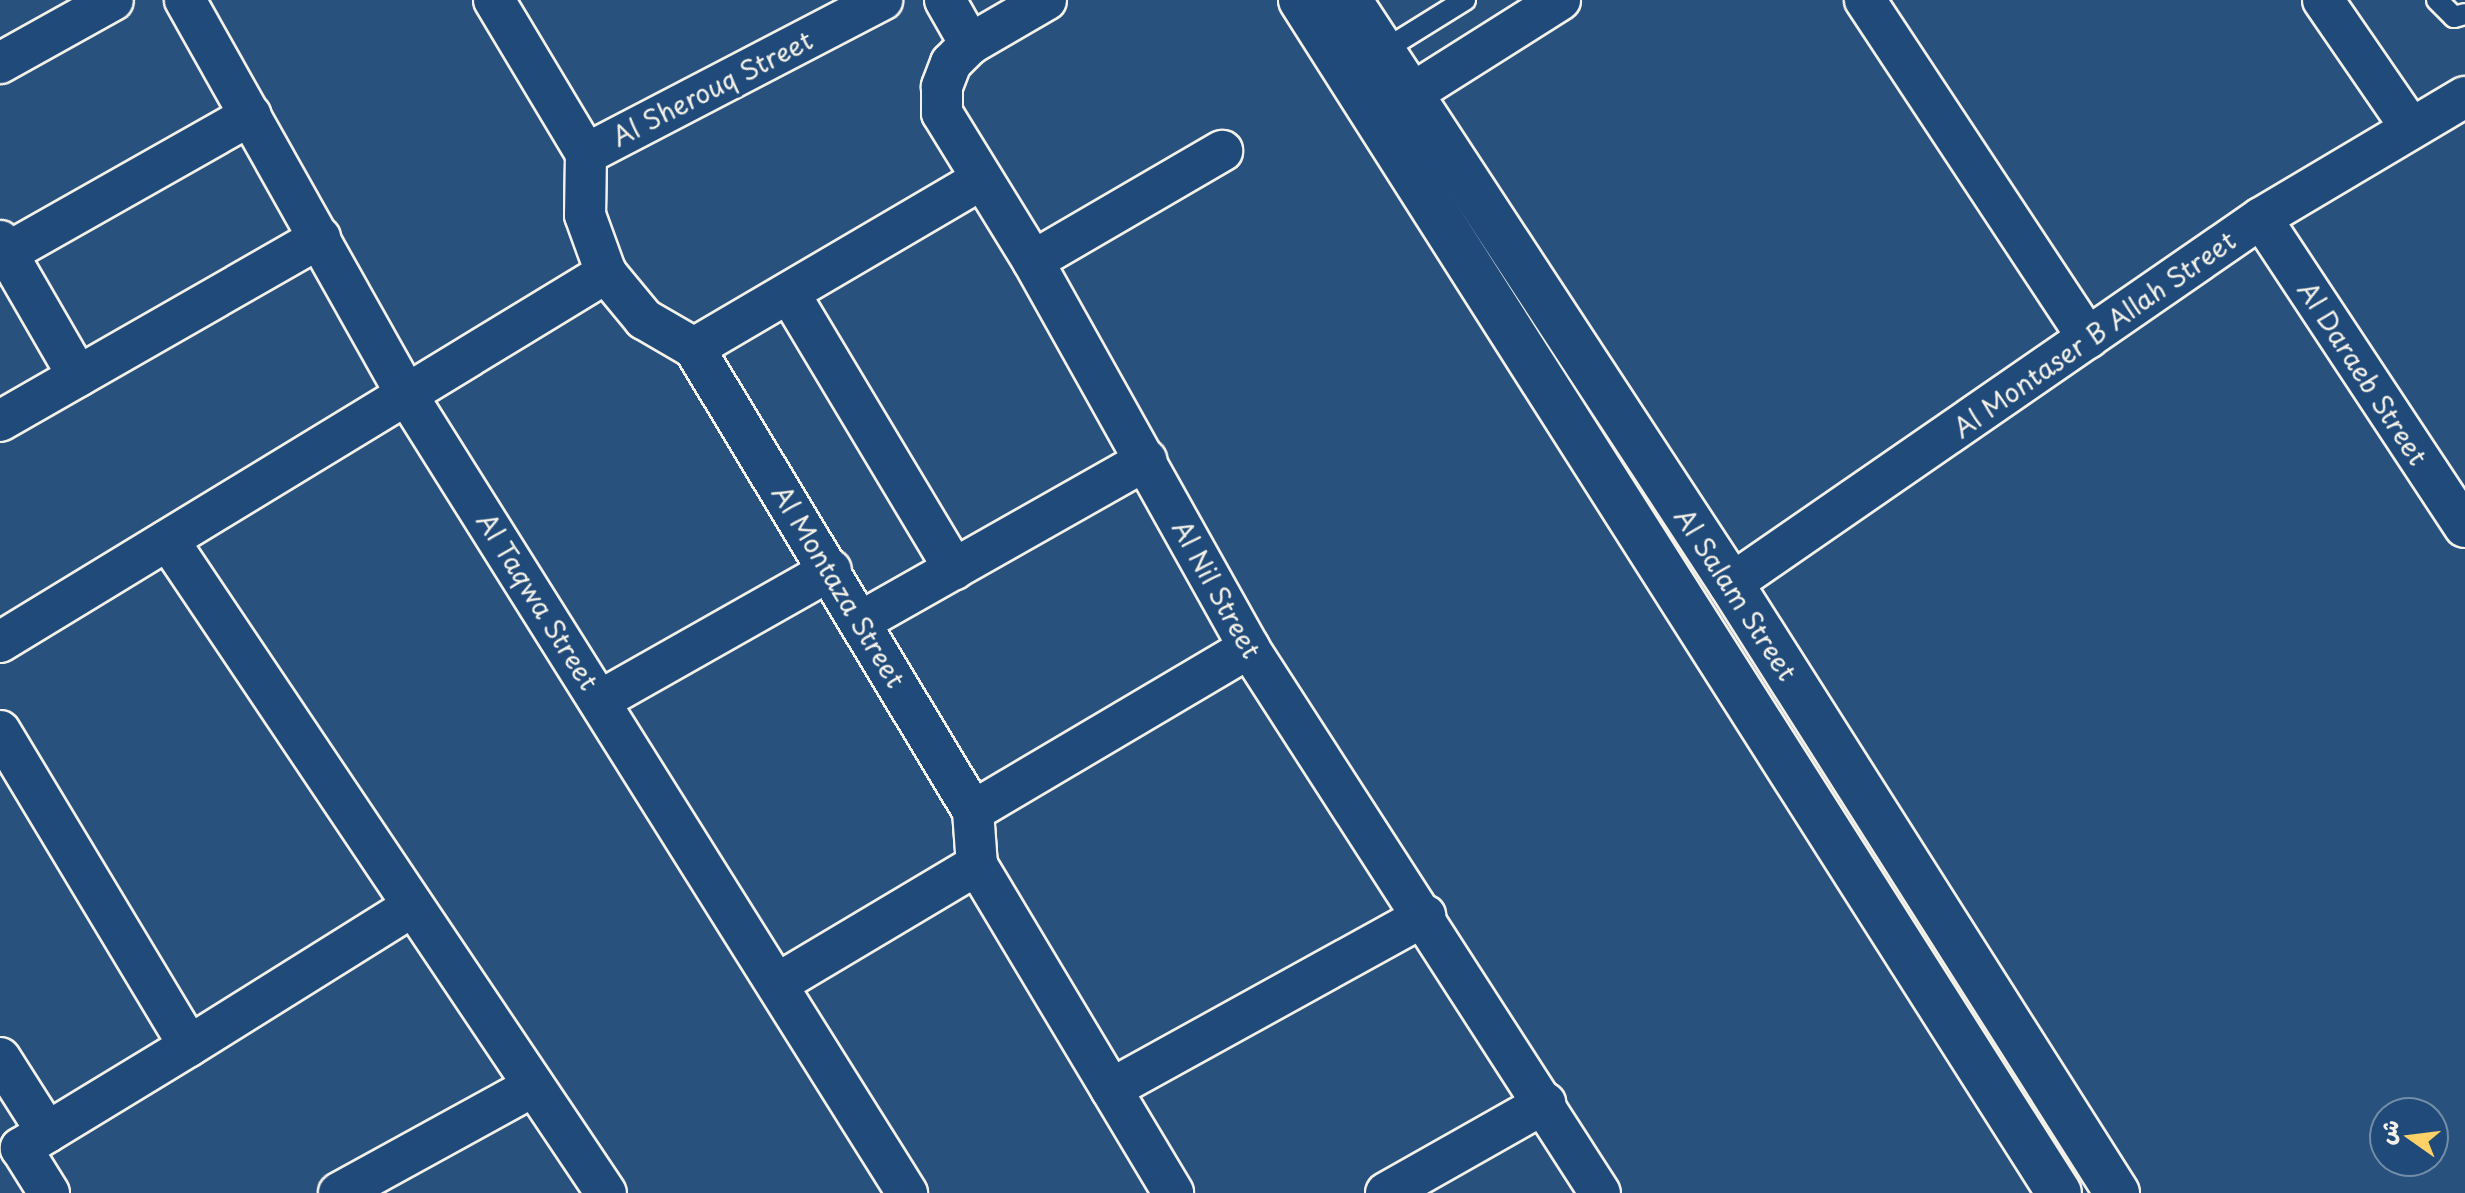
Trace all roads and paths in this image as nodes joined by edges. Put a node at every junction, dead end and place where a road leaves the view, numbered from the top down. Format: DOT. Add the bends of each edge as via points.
graph roads {
  1 [pos="113,0"];
  2 [pos="185,0"];
  3 [pos="494,0"];
  4 [pos="882,0"];
  5 [pos="945,0"];
  6 [pos="1046,0"];
  7 [pos="1301,0"];
  8 [pos="1349,0"];
  9 [pos="1465,0"];
  10 [pos="1560,0"];
  11 [pos="1865,0"];
  12 [pos="2323,0"];
  13 [pos="2437,0"];
  14 [pos="2465,14"];
  15 [pos="970,44"];
  16 [pos="1381,52"];
  17 [pos="0,63"];
  18 [pos="1408,96"];
  19 [pos="2465,97"];
  20 [pos="251,115"];
  21 [pos="2411,128"];
  22 [pos="1222,151"];
  23 [pos="586,154"];
  24 [pos="982,179"];
  25 [pos="2261,218"];
  26 [pos="320,238"];
  27 [pos="4,247"];
  28 [pos="1033,261"];
  29 [pos="606,273"];
  30 [pos="789,293"];
  31 [pos="2088,338"];
  32 [pos="694,348"];
  33 [pos="78,376"];
  34 [pos="407,395"];
  35 [pos="0,421"];
  36 [pos="1146,460"];
  37 [pos="2462,516"];
  38 [pos="168,540"];
  39 [pos="954,569"];
  40 [pos="831,570"];
  41 [pos="1731,584"];
  42 [pos="860,622"];
  43 [pos="0,642"];
  44 [pos="1249,648"];
  45 [pos="601,700"];
  46 [pos="0,731"];
  47 [pos="973,811"];
  48 [pos="977,865"];
  49 [pos="413,906"];
  50 [pos="1425,916"];
  51 [pos="777,984"];
  52 [pos="189,1046"];
  53 [pos="0,1058"];
  54 [pos="534,1086"];
  55 [pos="1111,1089"];
  56 [pos="1545,1103"];
  57 [pos="23,1148"];
  58 [pos="1168,1191"];
  59 [pos="49,1193"];
  60 [pos="339,1193"];
  61 [pos="606,1193"];
  62 [pos="907,1193"];
  63 [pos="1386,1193"];
  64 [pos="1600,1193"];
  65 [pos="2059,1193"];
  66 [pos="2117,1193"];
  1 -- 17 [label="street"];
  2 -- 20 [label="street, Al Taqwa Street"];
  3 -- 23 [label="street"];
  4 -- 23 [label="street, Al Sherouq Street"];
  5 -- 15 [label="street"];
  6 -- 15 [label="street, Al Nil Street"];
  7 -- 65 [label="street, Al Salam Street"];
  8 -- 16 [label="street, Al Salam Street"];
  9 -- 16 [label="lane"];
  10 -- 18 [label="street"];
  11 -- 31 [label="street"];
  12 -- 21 [label="street"];
  13 -- 14 [label="lane" via="2454,17"];
  15 -- 24 [label="street, Al Nil Street" via="951,63 942,87 942,113"];
  16 -- 18 [label="street, Al Salam Street"];
  18 -- 41 [label="street, Al Salam Street"];
  19 -- 21 [label="street, Al Montaser B Allah Street"];
  20 -- 26 [label="street, Al Taqwa Street"];
  20 -- 27 [label="street"];
  21 -- 25 [label="street, Al Montaser B Allah Street"];
  22 -- 28 [label="street"];
  23 -- 29 [label="street, Al Montaza Street" via="585,215"];
  24 -- 28 [label="street, Al Nil Street"];
  24 -- 30 [label="street"];
  25 -- 31 [label="street, Al Montaser B Allah Street"];
  25 -- 37 [label="street, Al Daraeb Street"];
  26 -- 33 [label="street"];
  26 -- 34 [label="street, Al Taqwa Street"];
  27 -- 33 [label="street"];
  28 -- 36 [label="street, Al Nil Street"];
  29 -- 32 [label="street, Al Montaza Street" via="644,319"];
  29 -- 34 [label="street"];
  30 -- 32 [label="street"];
  30 -- 39 [label="street"];
  31 -- 41 [label="street, Al Montaser B Allah Street"];
  32 -- 40 [label="street, Al Montaza Street"];
  33 -- 35 [label="street"];
  34 -- 38 [label="street"];
  34 -- 45 [label="street, Al Taqwa Street"];
  36 -- 39 [label="street"];
  36 -- 44 [label="street, Al Nil Street"];
  38 -- 43 [label="street"];
  38 -- 49 [label="street"];
  39 -- 42 [label="street"];
  40 -- 42 [label="street, Al Montaza Street"];
  40 -- 45 [label="street"];
  41 -- 66 [label="street, Al Salam Street"];
  42 -- 47 [label="street, Al Montaza Street"];
  44 -- 47 [label="street"];
  44 -- 50 [label="street, Al Nil Street"];
  45 -- 51 [label="street, Al Taqwa Street"];
  46 -- 52 [label="street"];
  47 -- 48 [label="street, Al Montaza Street"];
  48 -- 51 [label="street"];
  48 -- 55 [label="street, Al Montaza Street"];
  49 -- 52 [label="street"];
  49 -- 54 [label="street"];
  50 -- 55 [label="street"];
  50 -- 56 [label="street, Al Nil Street"];
  51 -- 62 [label="street, Al Taqwa Street"];
  52 -- 57 [label="street"];
  53 -- 57 [label="street"];
  54 -- 60 [label="street"];
  54 -- 61 [label="street"];
  55 -- 58 [label="street, Al Montaza Street"];
  56 -- 63 [label="street"];
  56 -- 64 [label="street, Al Nil Street"];
  57 -- 59 [label="street"];
}
